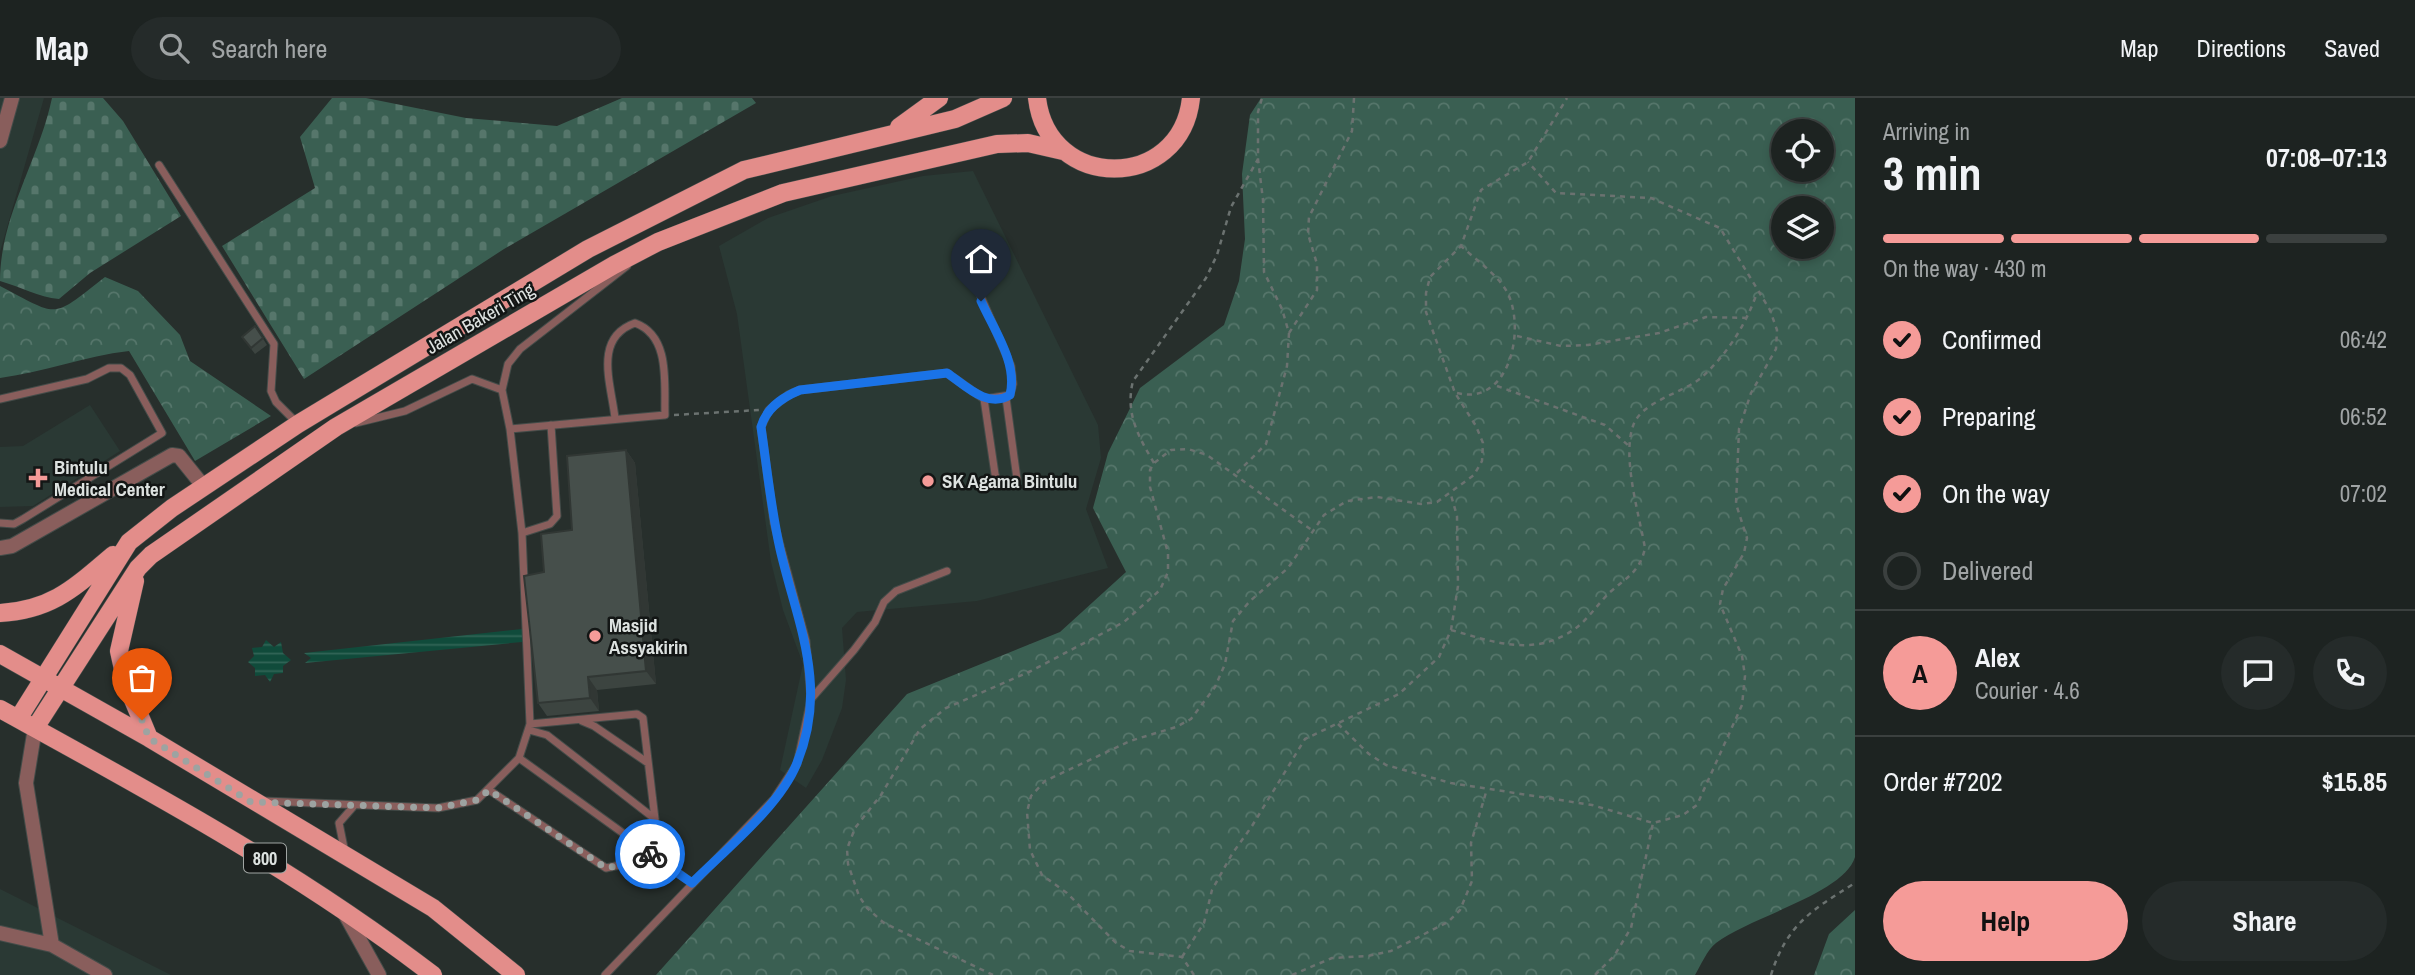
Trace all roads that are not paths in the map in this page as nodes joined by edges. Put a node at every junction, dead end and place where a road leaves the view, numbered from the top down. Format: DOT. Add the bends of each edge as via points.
graph roads {
  1 [pos="12,98"];
  2 [pos="939,98"];
  3 [pos="1003,98"];
  4 [pos="1037,98"];
  5 [pos="1191,98"];
  6 [pos="890,133"];
  7 [pos="0,141"];
  8 [pos="1063,151"];
  9 [pos="159,165"];
  10 [pos="658,242"];
  11 [pos="962,253"];
  12 [pos="502,390"];
  13 [pos="1006,398"];
  14 [pos="0,399"];
  15 [pos="984,399"];
  16 [pos="615,418"];
  17 [pos="298,424"];
  18 [pos="551,425"];
  19 [pos="336,427"];
  20 [pos="510,429"];
  21 [pos="204,486"];
  22 [pos="0,523"];
  23 [pos="522,533"];
  24 [pos="129,542"];
  25 [pos="0,548"];
  26 [pos="138,568"];
  27 [pos="947,571"];
  28 [pos="0,613"];
  29 [pos="0,654"];
  30 [pos="43,678"];
  31 [pos="60,688"];
  32 [pos="811,699"];
  33 [pos="0,709"];
  34 [pos="18,719"];
  35 [pos="578,720"];
  36 [pos="530,727"];
  37 [pos="34,728"];
  38 [pos="149,738"];
  39 [pos="519,758"];
  40 [pos="649,764"];
  41 [pos="489,790"];
  42 [pos="251,802"];
  43 [pos="353,807"];
  44 [pos="654,820"];
  45 [pos="636,844"];
  46 [pos="346,859"];
  47 [pos="692,883"];
  48 [pos="343,910"];
  49 [pos="0,933"];
  50 [pos="52,945"];
  51 [pos="105,975"];
  52 [pos="379,975"];
  53 [pos="433,975"];
  54 [pos="516,975"];
  55 [pos="605,975"];
  1 -- 7 [label="street"];
  2 -- 6 [label="main road"];
  3 -- 6 [label="main road, Jalan Bakeri Ting" via="955,119"];
  4 -- 8 [label="main road" via="1048,134"];
  5 -- 8 [label="main road, Jalan Bakeri Ting" via="1190,113 1178,136 1160,155 1137,166 1111,170 1086,164"];
  6 -- 17 [label="main road, Jalan Bakeri Ting" via="744,170 675,202 588,249"];
  8 -- 10 [label="main road, Jalan Bakeri Ting" via="1028,143 997,144 869,172 783,193"];
  9 -- 17 [label="lane" via="274,344 271,391"];
  10 -- 12 [label="lane" via="520,349 508,364"];
  10 -- 19 [label="main road, Jalan Bakeri Ting"];
  11 -- 13 [label="lane" via="1010,366 1013,384"];
  12 -- 19 [label="lane" via="472,379 405,411"];
  12 -- 20 [label="lane"];
  13 -- 15 [label="lane"];
  13 -- 15 [label="lane" via="1017,479 1006,485 998,483 995,474"];
  14 -- 22 [label="lane" via="87,379 109,368 121,369 130,375 162,429 161,435 23,519"];
  15 -- 32 [label="lane" via="947,373 800,390 769,410 761,427 774,523 806,641"];
  16 -- 16 [label="lane" via="610,340 617,331 635,323 645,326 660,348 665,415"];
  16 -- 18 [label="lane"];
  17 -- 21 [label="main road, Jalan Bakeri Ting"];
  18 -- 20 [label="lane"];
  18 -- 23 [label="lane" via="557,516 550,524"];
  19 -- 26 [label="main road, Jalan Bakeri Ting" via="191,525"];
  20 -- 23 [label="lane"];
  21 -- 24 [label="main road, Jalan Bakeri Ting"];
  21 -- 25 [label="street" via="179,456 172,455 12,546"];
  23 -- 36 [label="lane"];
  24 -- 28 [label="main road" via="48,605"];
  24 -- 30 [label="main road, Jalan Bakeri Ting"];
  26 -- 31 [label="main road, Jalan Bakeri Ting"];
  26 -- 38 [label="main road" via="119,651 126,683"];
  27 -- 32 [label="lane" via="896,591 884,602 855,650"];
  29 -- 30 [label="main road, 800"];
  30 -- 31 [label="main road, 800"];
  30 -- 34 [label="main road, Jalan Bakeri Ting"];
  31 -- 37 [label="main road, Jalan Bakeri Ting"];
  31 -- 38 [label="main road, 800"];
  32 -- 47 [label="lane" via="797,764 780,790"];
  33 -- 34 [label="main road, 800"];
  34 -- 37 [label="main road, 800"];
  35 -- 36 [label="lane"];
  35 -- 40 [label="lane"];
  35 -- 40 [label="lane" via="636,714 646,725"];
  36 -- 39 [label="lane"];
  36 -- 44 [label="lane" via="547,735"];
  37 -- 48 [label="main road, 800" via="258,853"];
  37 -- 50 [label="street" via="26,783"];
  38 -- 42 [label="main road, 800"];
  39 -- 41 [label="lane"];
  39 -- 45 [label="lane"];
  40 -- 44 [label="lane"];
  41 -- 43 [label="lane" via="477,800 438,808"];
  41 -- 45 [label="lane" via="606,868 620,865"];
  42 -- 43 [label="lane"];
  42 -- 46 [label="main road, 800"];
  43 -- 46 [label="lane" via="340,823"];
  44 -- 45 [label="lane"];
  45 -- 47 [label="lane"];
  46 -- 54 [label="main road, 800" via="433,908"];
  47 -- 55 [label="lane"];
  48 -- 52 [label="street"];
  48 -- 53 [label="main road, 800"];
  49 -- 50 [label="street"];
  50 -- 51 [label="street"];
}
